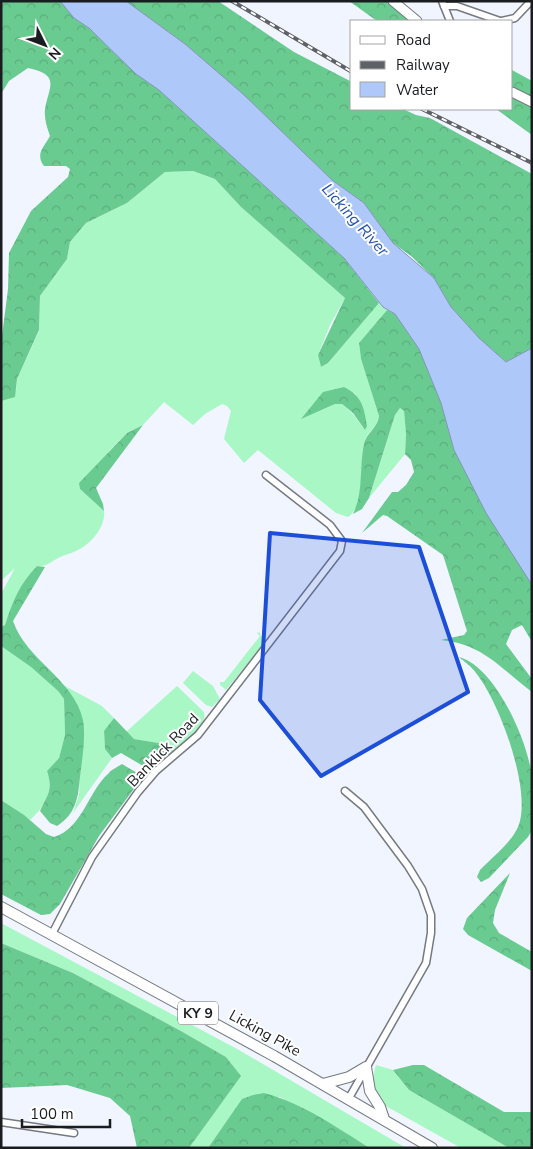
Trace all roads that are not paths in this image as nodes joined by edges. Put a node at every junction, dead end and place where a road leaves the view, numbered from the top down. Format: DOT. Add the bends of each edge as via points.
graph roads {
  1 [pos="393,1"];
  2 [pos="531,1"];
  3 [pos="443,4"];
  4 [pos="416,20"];
  5 [pos="450,20"];
  6 [pos="498,20"];
  7 [pos="506,20"];
  8 [pos="513,92"];
  9 [pos="532,102"];
  10 [pos="266,475"];
  11 [pos="345,791"];
  12 [pos="1,907"];
  13 [pos="52,934"];
  14 [pos="366,1067"];
  15 [pos="323,1084"];
  16 [pos="349,1098"];
  17 [pos="384,1119"];
  18 [pos="1,1122"];
  19 [pos="74,1133"];
  20 [pos="432,1148"];
  1 -- 4 [label="main road"];
  2 -- 7 [label="street" via="515,18"];
  3 -- 5 [label="street"];
  3 -- 6 [label="street"];
  8 -- 9 [label="main road"];
  10 -- 13 [label="street, Banklick Road" via="330,525 340,537 342,546 198,735 156,771 138,792 92,857"];
  11 -- 14 [label="street" via="364,807 408,866 422,888 431,915 426,963"];
  12 -- 13 [label="main road, Licking Pike / KY 9"];
  13 -- 15 [label="main road, Licking Pike / KY 9"];
  14 -- 15 [label="main road" via="349,1077"];
  14 -- 16 [label="street"];
  14 -- 17 [label="main road" via="370,1091"];
  15 -- 16 [label="main road, Licking Pike / KY 9"];
  16 -- 17 [label="main road, Licking Pike / KY 9"];
  17 -- 20 [label="main road, Licking Pike / KY 9"];
  18 -- 19 [label="street"];
}
